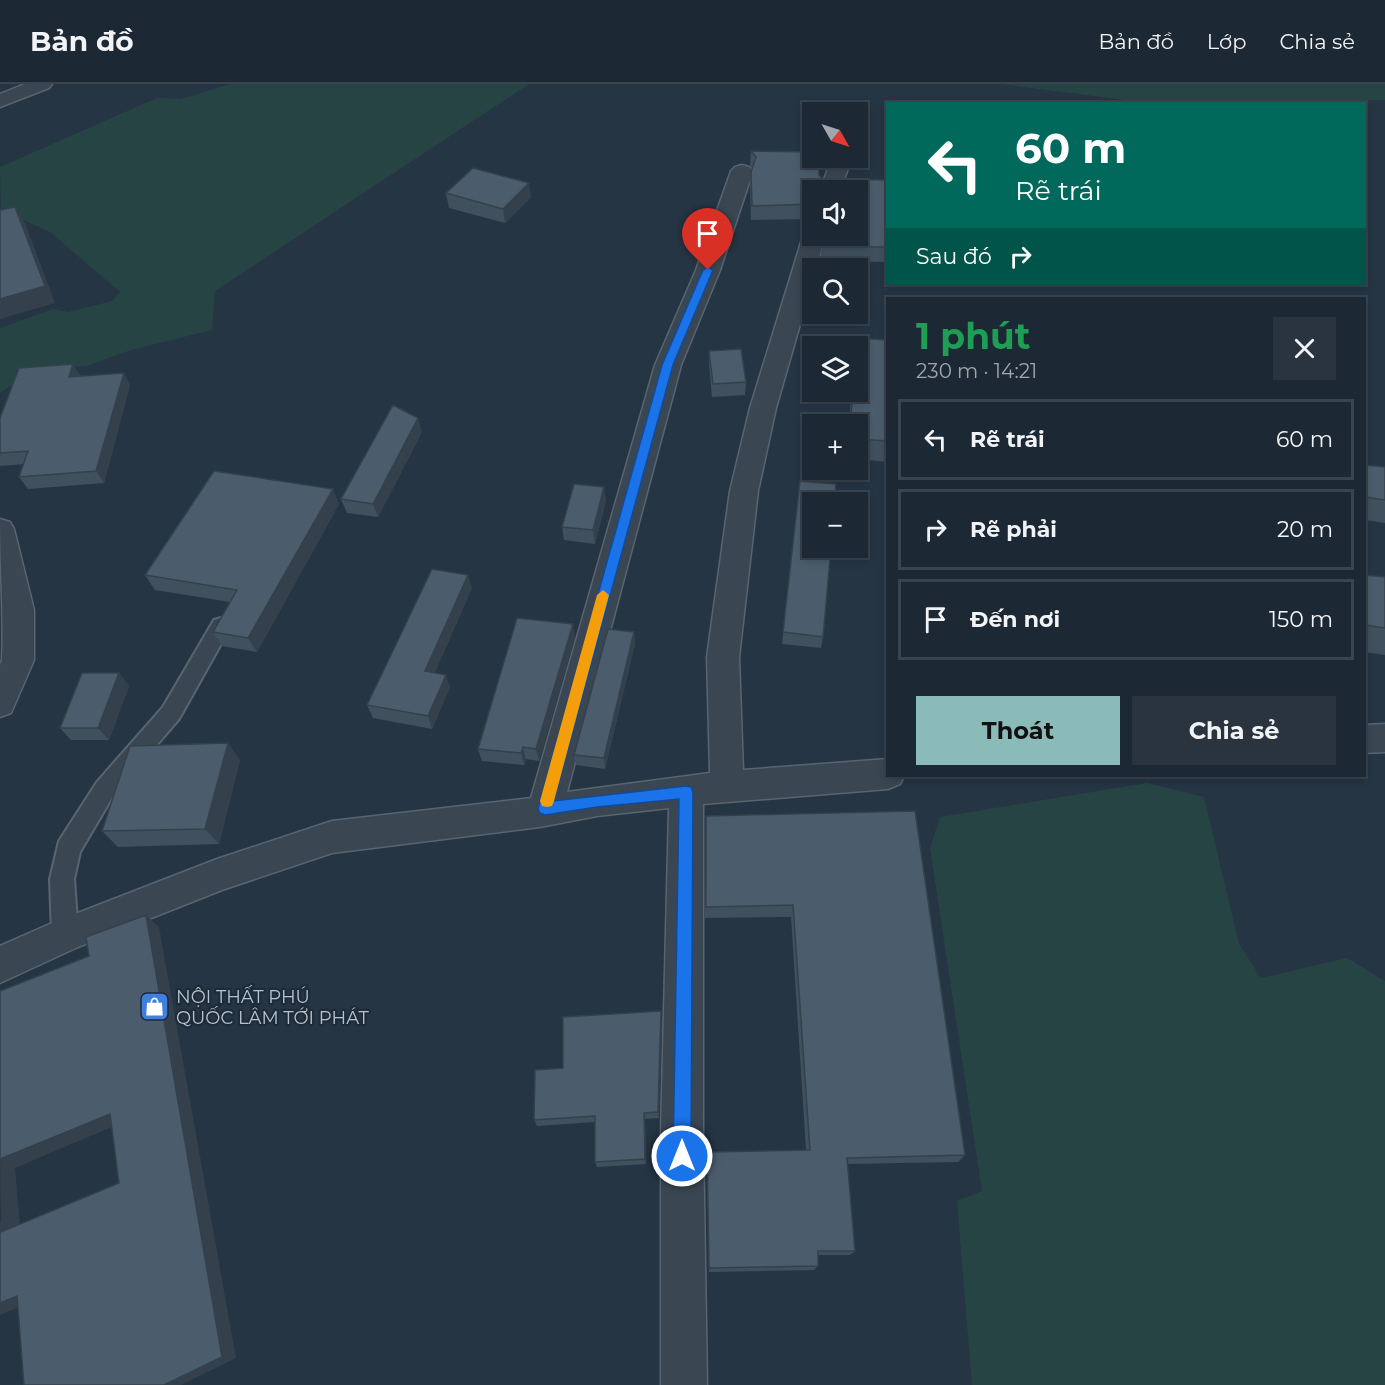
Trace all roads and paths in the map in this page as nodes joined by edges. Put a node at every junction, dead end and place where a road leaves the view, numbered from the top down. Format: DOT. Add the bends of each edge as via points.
graph roads {
  1 [pos="42,84"];
  2 [pos="0,101"];
  3 [pos="742,171"];
  4 [pos="811,246"];
  5 [pos="0,529"];
  6 [pos="10,610"];
  7 [pos="221,626"];
  8 [pos="0,704"];
  9 [pos="1385,738"];
  10 [pos="1366,739"];
  11 [pos="886,774"];
  12 [pos="727,786"];
  13 [pos="686,792"];
  14 [pos="545,809"];
  15 [pos="65,935"];
  16 [pos="0,965"];
  17 [pos="684,1385"];
  1 -- 2 [label="street"];
  3 -- 14 [label="street" via="708,270 668,365"];
  4 -- 12 [label="street" via="763,408 744,491 723,657"];
  5 -- 6 [label="street"];
  6 -- 8 [label="street" via="18,660"];
  7 -- 15 [label="lane" via="171,712 105,789 68,849 62,879"];
  9 -- 10 [label="street"];
  11 -- 12 [label="street"];
  12 -- 13 [label="street"];
  13 -- 14 [label="street"];
  13 -- 17 [label="street"];
  14 -- 15 [label="street" via="332,837 217,875"];
  15 -- 16 [label="street"];
}
